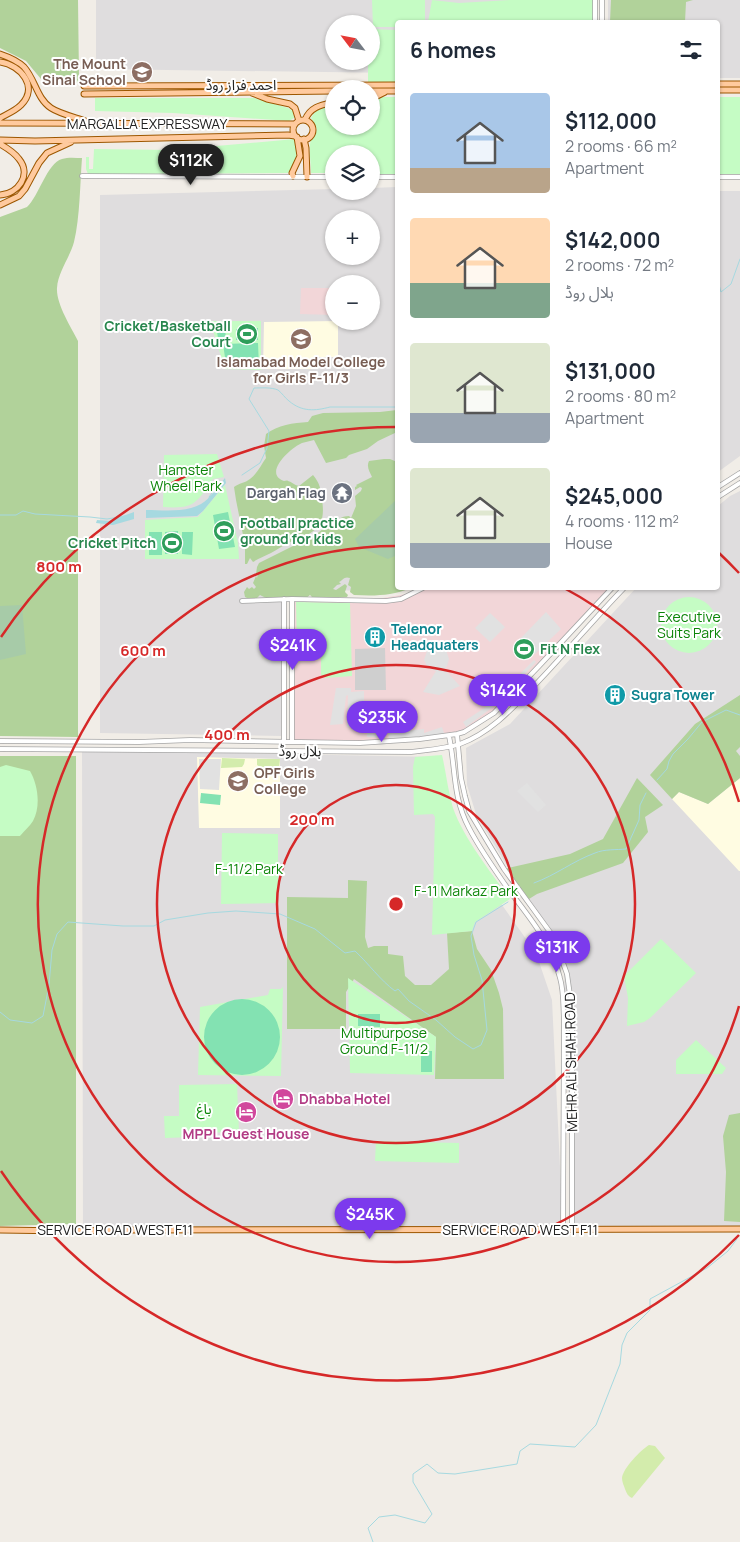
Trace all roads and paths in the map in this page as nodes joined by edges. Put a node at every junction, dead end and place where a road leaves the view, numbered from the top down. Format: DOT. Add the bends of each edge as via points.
graph roads {
  1 [pos="595,0"];
  2 [pos="602,0"];
  3 [pos="595,20"];
  4 [pos="602,20"];
  5 [pos="0,54"];
  6 [pos="0,62"];
  7 [pos="720,84"];
  8 [pos="740,84"];
  9 [pos="395,85"];
  10 [pos="84,86"];
  11 [pos="308,88"];
  12 [pos="325,90"];
  13 [pos="720,90"];
  14 [pos="740,90"];
  15 [pos="380,91"];
  16 [pos="387,91"];
  17 [pos="395,91"];
  18 [pos="251,92"];
  19 [pos="84,94"];
  20 [pos="380,94"];
  21 [pos="325,105"];
  22 [pos="0,118"];
  23 [pos="305,120"];
  24 [pos="0,123"];
  25 [pos="90,123"];
  26 [pos="297,123"];
  27 [pos="296,137"];
  28 [pos="304,139"];
  29 [pos="0,140"];
  30 [pos="76,140"];
  31 [pos="0,144"];
  32 [pos="82,176"];
  33 [pos="293,176"];
  34 [pos="308,176"];
  35 [pos="325,177"];
  36 [pos="380,177"];
  37 [pos="395,177"];
  38 [pos="720,177"];
  39 [pos="740,177"];
  40 [pos="0,195"];
  41 [pos="0,205"];
  42 [pos="740,473"];
  43 [pos="740,483"];
  44 [pos="720,486"];
  45 [pos="720,496"];
  46 [pos="419,590"];
  47 [pos="610,590"];
  48 [pos="622,590"];
  49 [pos="284,599"];
  50 [pos="292,599"];
  51 [pos="242,600"];
  52 [pos="457,734"];
  53 [pos="449,736"];
  54 [pos="0,740"];
  55 [pos="284,742"];
  56 [pos="292,742"];
  57 [pos="458,744"];
  58 [pos="451,746"];
  59 [pos="0,749"];
  60 [pos="0,1230"];
  61 [pos="563,1230"];
  62 [pos="572,1230"];
  63 [pos="740,1230"];
  1 -- 3 [label="street"];
  2 -- 4 [label="street"];
  5 -- 25 [label="main road" via="23,66 51,108"];
  6 -- 22 [label="main road" via="19,70 27,80 28,95 20,106"];
  7 -- 8 [label="main road"];
  9 -- 11 [label="main road, احمد فراز روڈ"];
  10 -- 11 [label="main road, احمد فراز روڈ"];
  11 -- 12 [label="main road, احمد فراز روڈ"];
  11 -- 18 [label="main road, احمد فراز روڈ"];
  13 -- 14 [label="main road"];
  15 -- 16 [label="main road"];
  16 -- 17 [label="main road"];
  16 -- 20 [label="main road"];
  18 -- 19 [label="main road, احمد فراز روڈ"];
  18 -- 26 [label="main road" via="290,104 295,108"];
  21 -- 23 [label="main road" via="310,110"];
  23 -- 26 [label="main road"];
  23 -- 28 [label="main road" via="310,123 312,133"];
  24 -- 25 [label="main road, MARGALLA EXPRESSWAY"];
  25 -- 26 [label="main road, MARGALLA EXPRESSWAY"];
  26 -- 27 [label="main road" via="293,131"];
  27 -- 28 [label="main road"];
  27 -- 30 [label="main road, MARGALLA EXPRESSWAY" via="288,134"];
  27 -- 33 [label="main road" via="300,156"];
  28 -- 34 [label="main road"];
  29 -- 30 [label="main road, MARGALLA EXPRESSWAY"];
  30 -- 41 [label="main road" via="47,154 26,189"];
  31 -- 40 [label="main road" via="20,159 24,178 18,188 8,195"];
  32 -- 33 [label="street"];
  33 -- 34 [label="street"];
  34 -- 35 [label="street"];
  36 -- 37 [label="street"];
  38 -- 39 [label="street"];
  42 -- 44 [label="street"];
  43 -- 45 [label="street"];
  46 -- 50 [label="street" via="401,599 386,601"];
  47 -- 52 [label="street, ہلال روڈ" via="494,713"];
  48 -- 57 [label="street, ہلال روڈ" via="504,718 478,736"];
  49 -- 50 [label="street"];
  49 -- 51 [label="street"];
  49 -- 55 [label="street"];
  50 -- 56 [label="street"];
  52 -- 53 [label="street, ہلال روڈ"];
  52 -- 57 [label="street, MEHR ALI SHAH ROAD"];
  53 -- 56 [label="street, ہلال روڈ" via="360,743"];
  53 -- 58 [label="street, MEHR ALI SHAH ROAD"];
  54 -- 55 [label="street, ہلال روڈ"];
  55 -- 56 [label="street, ہلال روڈ"];
  57 -- 58 [label="street, ہلال روڈ"];
  57 -- 62 [label="street, MEHR ALI SHAH ROAD" via="464,796 470,811 504,869 550,932 567,974 572,1009"];
  58 -- 59 [label="street, ہلال روڈ" via="401,752"];
  58 -- 61 [label="street, MEHR ALI SHAH ROAD" via="455,790 468,828 543,936 561,978 564,1020"];
  60 -- 61 [label="main road, SERVICE ROAD WEST F11"];
  61 -- 62 [label="main road, SERVICE ROAD WEST F11"];
  62 -- 63 [label="main road, SERVICE ROAD WEST F11"];
}
